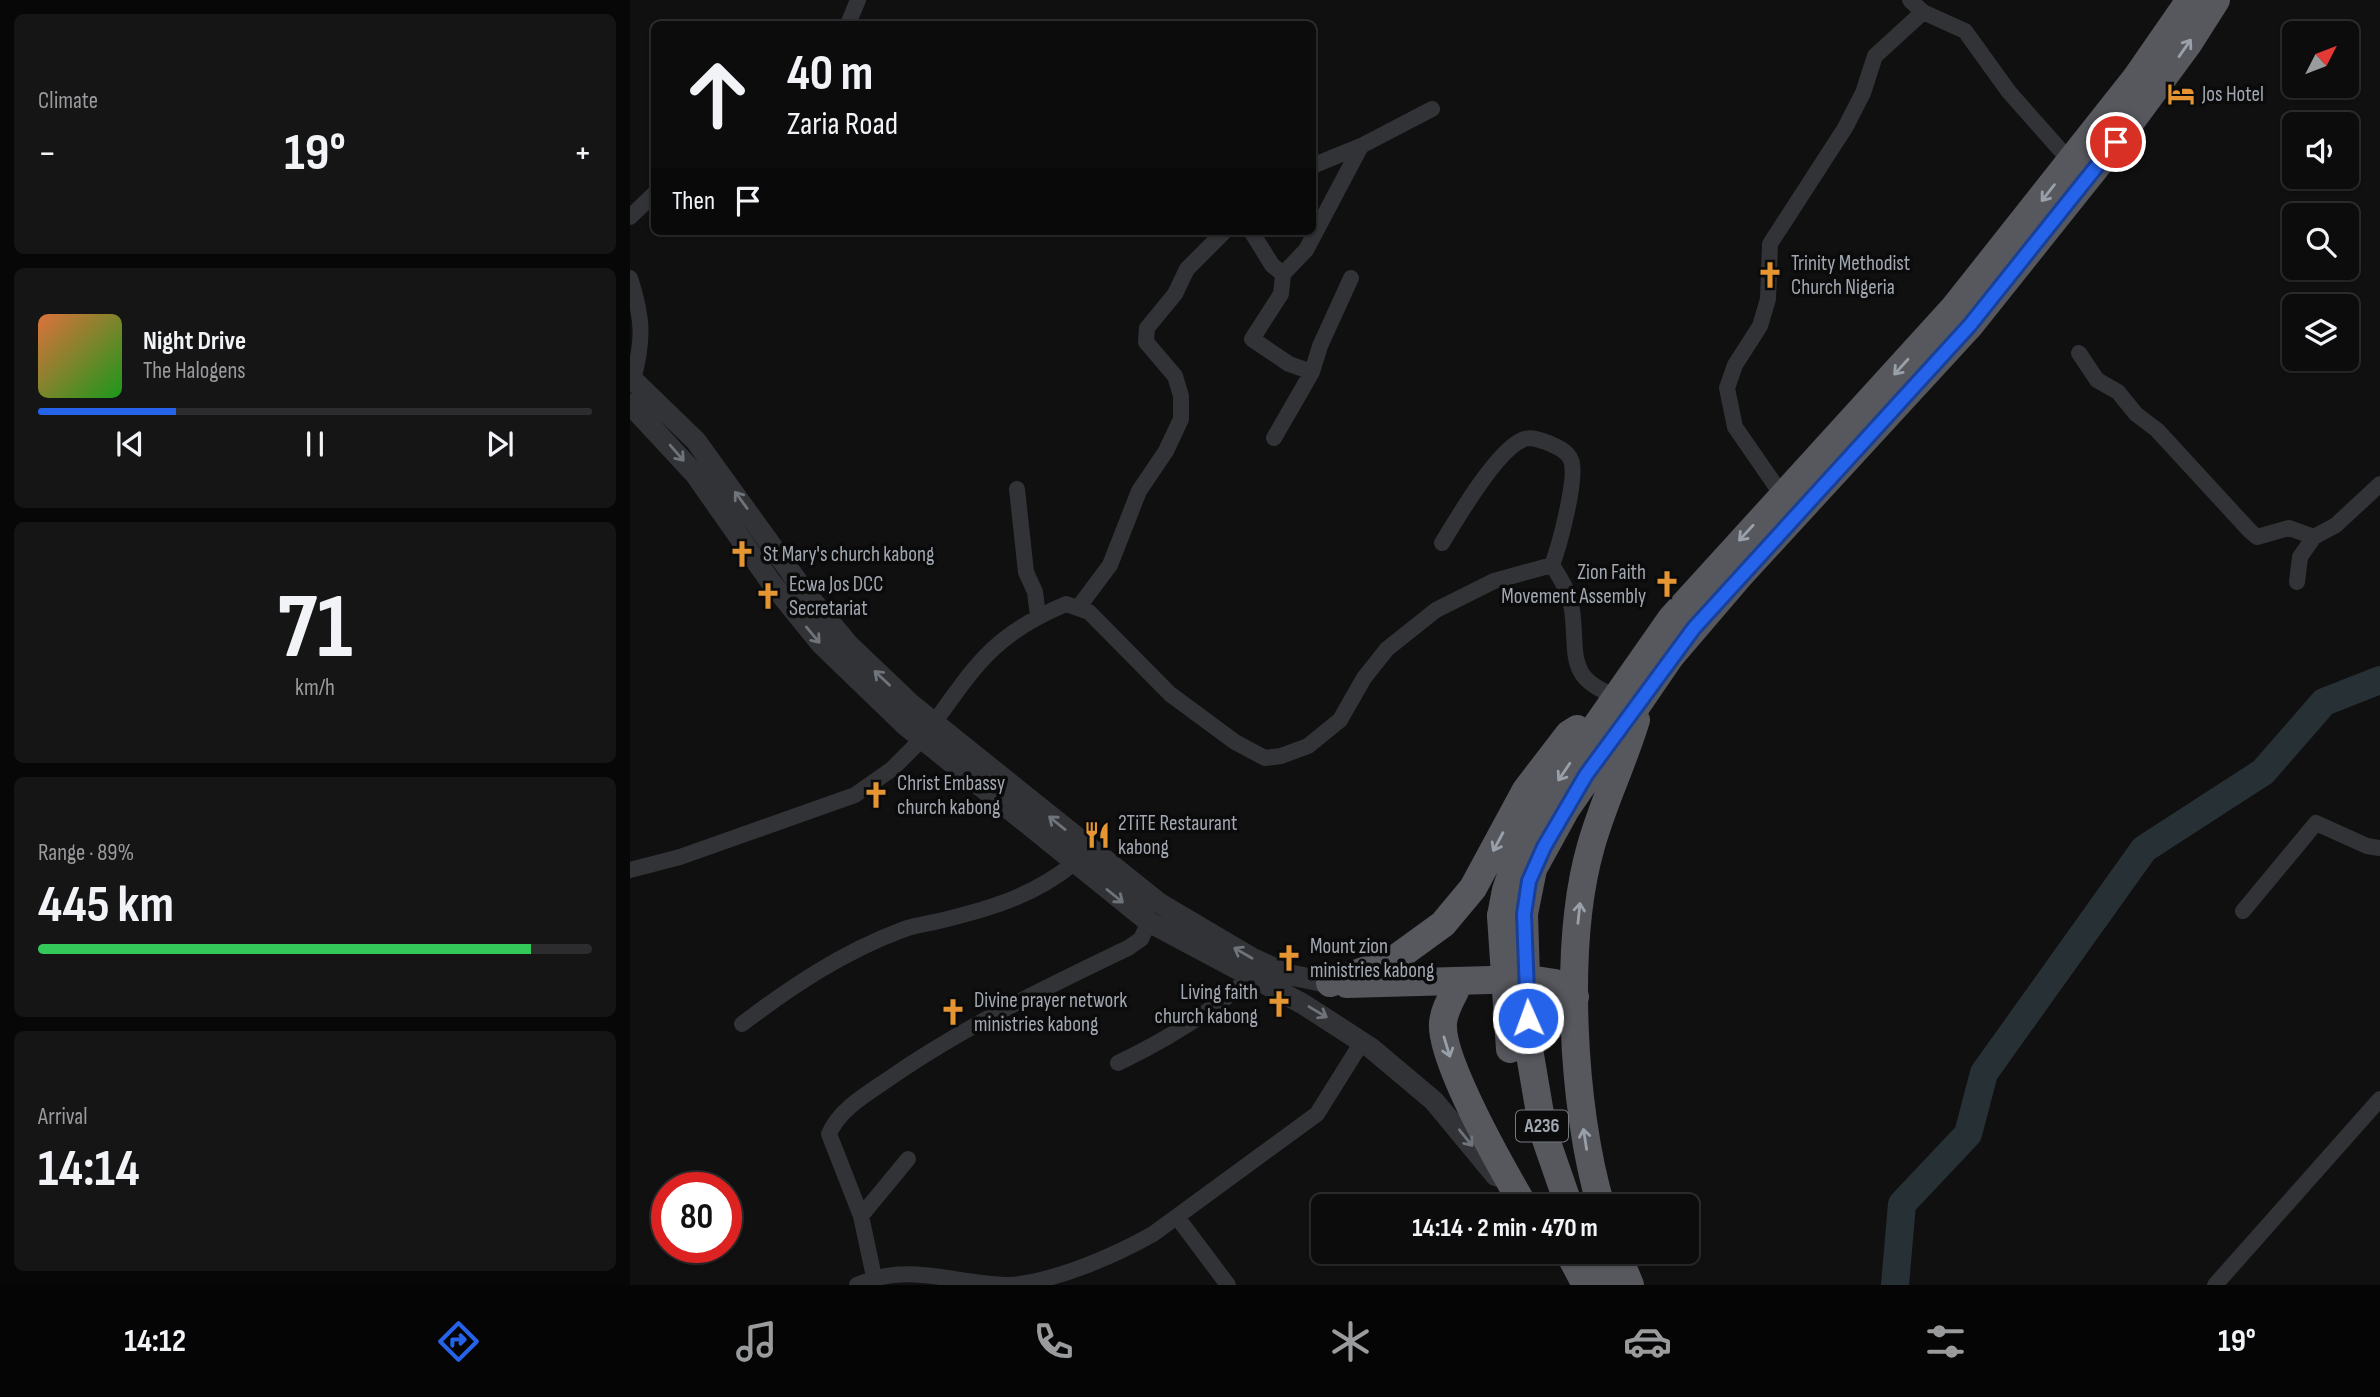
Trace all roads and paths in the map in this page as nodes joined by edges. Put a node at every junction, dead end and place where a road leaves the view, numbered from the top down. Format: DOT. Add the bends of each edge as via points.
graph roads {
  1 [pos="858,0"];
  2 [pos="1910,0"];
  3 [pos="2190,0"];
  4 [pos="2216,0"];
  5 [pos="1923,12"];
  6 [pos="849,21"];
  7 [pos="2145,84"];
  8 [pos="1432,109"];
  9 [pos="1361,146"];
  10 [pos="2071,162"];
  11 [pos="1316,164"];
  12 [pos="651,197"];
  13 [pos="630,217"];
  14 [pos="1316,231"];
  15 [pos="1221,235"];
  16 [pos="1253,235"];
  17 [pos="1314,235"];
  18 [pos="1283,274"];
  19 [pos="630,278"];
  20 [pos="1351,278"];
  21 [pos="2079,353"];
  22 [pos="1312,372"];
  23 [pos="631,378"];
  24 [pos="630,404"];
  25 [pos="1274,438"];
  26 [pos="2380,484"];
  27 [pos="1017,489"];
  28 [pos="1782,495"];
  29 [pos="2314,537"];
  30 [pos="1442,543"];
  31 [pos="1552,565"];
  32 [pos="2297,582"];
  33 [pos="1078,608"];
  34 [pos="1038,616"];
  35 [pos="1645,694"];
  36 [pos="1609,706"];
  37 [pos="928,731"];
  38 [pos="2379,846"];
  39 [pos="1074,863"];
  40 [pos="630,870"];
  41 [pos="2244,911"];
  42 [pos="1513,915"];
  43 [pos="1149,922"];
  44 [pos="1250,977"];
  45 [pos="1330,983"];
  46 [pos="1459,983"];
  47 [pos="1575,997"];
  48 [pos="742,1024"];
  49 [pos="1362,1042"];
  50 [pos="1519,1046"];
  51 [pos="1118,1063"];
  52 [pos="2380,1099"];
  53 [pos="908,1159"];
  54 [pos="1512,1194"];
  55 [pos="1516,1194"];
  56 [pos="1545,1194"];
  57 [pos="1565,1194"];
  58 [pos="1598,1194"];
  59 [pos="861,1216"];
  60 [pos="1177,1217"];
  61 [pos="1580,1264"];
  62 [pos="1621,1264"];
  63 [pos="874,1277"];
  64 [pos="857,1285"];
  65 [pos="1228,1285"];
  66 [pos="1609,1285"];
  67 [pos="1630,1285"];
  68 [pos="2215,1285"];
  1 -- 6 [label="street"];
  2 -- 5 [label="street"];
  3 -- 7 [label="highway, A236"];
  7 -- 4 [label="highway, A236, one-way"];
  5 -- 10 [label="street" via="1965,31 2009,92"];
  5 -- 28 [label="street" via="1875,55 1864,93 1845,128 1770,244 1768,299 1760,326 1735,365 1727,388 1735,427"];
  7 -- 10 [label="highway, A236"];
  7 -- 35 [label="highway, A236" via="1970,325 1741,574 1670,657"];
  8 -- 9 [label="street"];
  9 -- 11 [label="street"];
  9 -- 14 [label="street"];
  10 -- 28 [label="highway, A236, one-way" via="1954,308"];
  12 -- 13 [label="street"];
  15 -- 33 [label="street" via="1187,269 1175,294 1147,328 1146,342 1175,376 1181,419 1139,491 1110,565"];
  16 -- 18 [label="street"];
  17 -- 18 [label="street"];
  18 -- 22 [label="street" via="1281,295 1252,339 1289,364"];
  19 -- 23 [label="street" via="642,316 642,346"];
  20 -- 22 [label="street"];
  21 -- 29 [label="street" via="2096,380 2118,392 2157,430 2250,531 2258,537 2289,528"];
  22 -- 25 [label="street"];
  37 -- 23 [label="street, one-way" via="805,592 696,441"];
  24 -- 37 [label="street, one-way" via="695,474 770,582 821,644"];
  26 -- 29 [label="street" via="2336,525"];
  27 -- 34 [label="street" via="1026,572"];
  28 -- 36 [label="highway, A236, one-way" via="1671,619"];
  29 -- 32 [label="street" via="2300,557"];
  30 -- 31 [label="street" via="1502,457 1523,439 1535,439 1564,451 1573,468"];
  31 -- 33 [label="street" via="1494,581 1436,610 1387,649 1340,720 1308,746 1265,758 1170,694 1110,631"];
  31 -- 36 [label="street" via="1566,587 1580,674"];
  33 -- 34 [label="street" via="1066,604"];
  34 -- 37 [label="street" via="986,652"];
  35 -- 42 [label="highway, A236" via="1586,775 1544,847"];
  47 -- 35 [label="highway, one-way" via="1578,915 1590,846"];
  36 -- 42 [label="highway, A236, one-way" via="1558,782 1519,853 1506,890"];
  36 -- 45 [label="highway, one-way" via="1569,734 1555,751 1526,790 1473,888 1443,924 1392,961"];
  37 -- 39 [label="street"];
  37 -- 40 [label="street" via="892,769 855,795"];
  45 -- 37 [label="street, one-way" via="1286,974 1159,903"];
  38 -- 41 [label="street" via="2315,824"];
  39 -- 43 [label="street, one-way"];
  39 -- 48 [label="street" via="1048,885 1017,899 905,929 869,944 790,987"];
  42 -- 50 [label="highway, A236, bridge"];
  43 -- 44 [label="street"];
  43 -- 59 [label="street" via="1141,939 1128,948 966,1028 835,1119 829,1134"];
  44 -- 49 [label="street, one-way"];
  44 -- 51 [label="street" via="1225,1000 1154,1046"];
  45 -- 46 [label="highway"];
  46 -- 47 [label="highway" via="1544,980"];
  46 -- 55 [label="highway, one-way" via="1443,1023 1448,1051"];
  58 -- 47 [label="highway, one-way" via="1578,1094"];
  49 -- 54 [label="street, one-way" via="1434,1101"];
  49 -- 60 [label="street" via="1317,1114"];
  50 -- 56 [label="highway, A236" via="1525,1131"];
  50 -- 57 [label="highway, A236"];
  52 -- 68 [label="street"];
  53 -- 59 [label="street"];
  59 -- 63 [label="street"];
  60 -- 63 [label="street" via="1119,1251 1012,1285 906,1273"];
  60 -- 65 [label="street"];
  61 -- 66 [label="highway"];
  62 -- 67 [label="highway"];
  63 -- 64 [label="street"];
}
